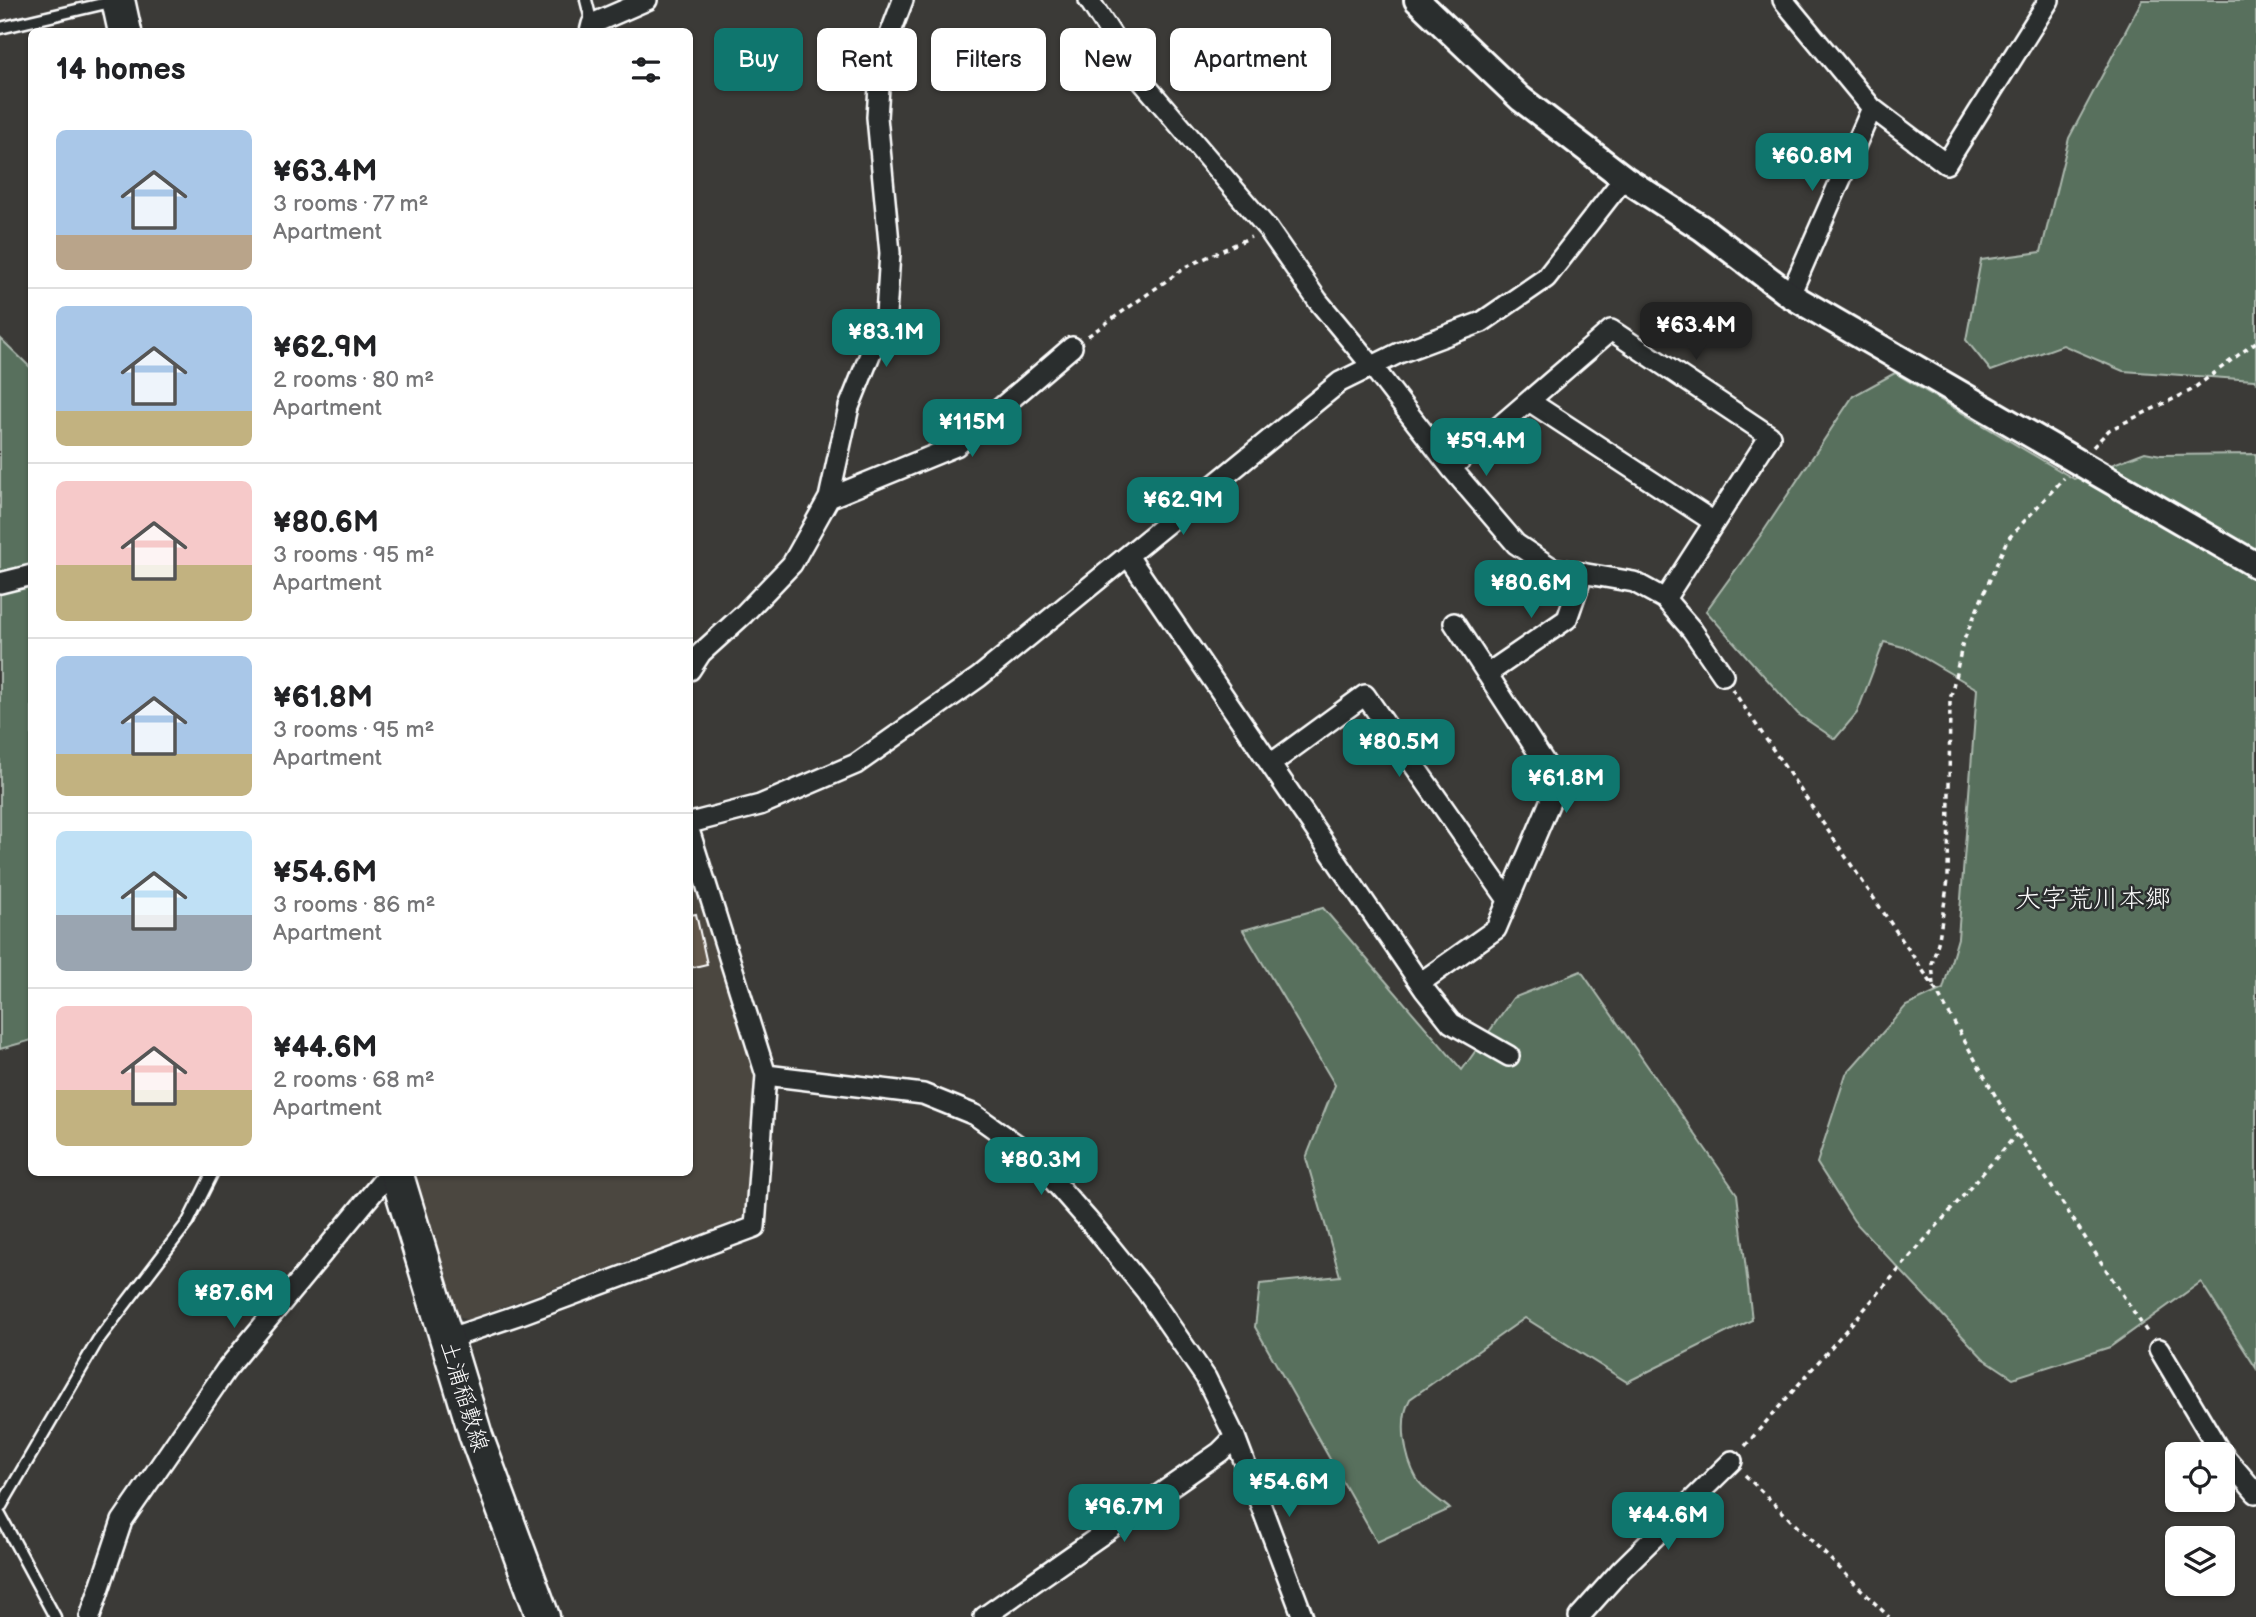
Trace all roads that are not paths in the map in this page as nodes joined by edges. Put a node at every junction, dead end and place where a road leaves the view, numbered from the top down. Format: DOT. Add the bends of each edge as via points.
graph roads {
  1 [pos="118,0"];
  2 [pos="586,0"];
  3 [pos="647,0"];
  4 [pos="903,0"];
  5 [pos="1089,0"];
  6 [pos="1417,0"];
  7 [pos="1783,0"];
  8 [pos="2049,0"];
  9 [pos="0,28"];
  10 [pos="124,28"];
  11 [pos="591,28"];
  12 [pos="1872,108"];
  13 [pos="1624,178"];
  14 [pos="1790,295"];
  15 [pos="1072,347"];
  16 [pos="1372,366"];
  17 [pos="1529,401"];
  18 [pos="1451,468"];
  19 [pos="829,498"];
  20 [pos="1714,522"];
  21 [pos="1128,556"];
  22 [pos="2256,565"];
  23 [pos="1583,573"];
  24 [pos="28,576"];
  25 [pos="0,583"];
  26 [pos="1665,599"];
  27 [pos="1454,623"];
  28 [pos="693,665"];
  29 [pos="1487,674"];
  30 [pos="1723,676"];
  31 [pos="1272,763"];
  32 [pos="693,822"];
  33 [pos="693,843"];
  34 [pos="1508,900"];
  35 [pos="1420,983"];
  36 [pos="1508,1056"];
  37 [pos="766,1075"];
  38 [pos="211,1176"];
  39 [pos="387,1176"];
  40 [pos="397,1176"];
  41 [pos="447,1339"];
  42 [pos="2159,1349"];
  43 [pos="1235,1437"];
  44 [pos="1732,1461"];
  45 [pos="2256,1493"];
  46 [pos="0,1508"];
  47 [pos="0,1515"];
  48 [pos="55,1617"];
  49 [pos="90,1617"];
  50 [pos="542,1617"];
  51 [pos="984,1617"];
  52 [pos="1303,1617"];
  53 [pos="1579,1617"];
  1 -- 9 [label="lane"];
  1 -- 10 [label="main road"];
  2 -- 11 [label="lane"];
  3 -- 11 [label="street"];
  4 -- 19 [label="street" via="881,58 877,117 890,253 886,315 849,407"];
  5 -- 16 [label="street" via="1141,80 1268,229 1318,301"];
  6 -- 13 [label="street" via="1521,99"];
  7 -- 12 [label="street"];
  8 -- 12 [label="street" via="1946,164"];
  12 -- 14 [label="street"];
  13 -- 14 [label="street" via="1703,229"];
  13 -- 16 [label="street" via="1545,278 1482,322"];
  14 -- 22 [label="street"];
  15 -- 19 [label="street" via="956,446"];
  16 -- 18 [label="street"];
  16 -- 21 [label="street" via="1340,382"];
  17 -- 18 [label="street"];
  17 -- 20 [label="street"];
  17 -- 20 [label="street" via="1611,330 1770,436"];
  18 -- 23 [label="street" via="1516,544 1552,568"];
  19 -- 28 [label="street" via="792,564"];
  20 -- 26 [label="street"];
  21 -- 31 [label="street"];
  21 -- 32 [label="street" via="979,677 856,764 760,805"];
  23 -- 26 [label="street" via="1634,582"];
  23 -- 29 [label="street" via="1567,620"];
  24 -- 25 [label="street"];
  26 -- 30 [label="street"];
  27 -- 29 [label="street"];
  29 -- 34 [label="street" via="1558,783"];
  31 -- 34 [label="street" via="1365,695"];
  31 -- 35 [label="street"];
  33 -- 37 [label="street"];
  34 -- 35 [label="street" via="1496,929"];
  35 -- 36 [label="street" via="1451,1023"];
  37 -- 41 [label="street" via="755,1227"];
  37 -- 43 [label="street" via="923,1094 975,1115 1030,1154 1146,1291 1206,1378"];
  38 -- 46 [label="lane" via="188,1222 98,1340"];
  39 -- 49 [label="street" via="226,1370 122,1521"];
  40 -- 41 [label="main road, 土浦稲敷線"];
  41 -- 50 [label="main road, 土浦稲敷線" via="476,1436"];
  42 -- 45 [label="street" via="2219,1450"];
  43 -- 51 [label="street"];
  43 -- 52 [label="street"];
  44 -- 53 [label="street"];
  47 -- 48 [label="lane"];
}
